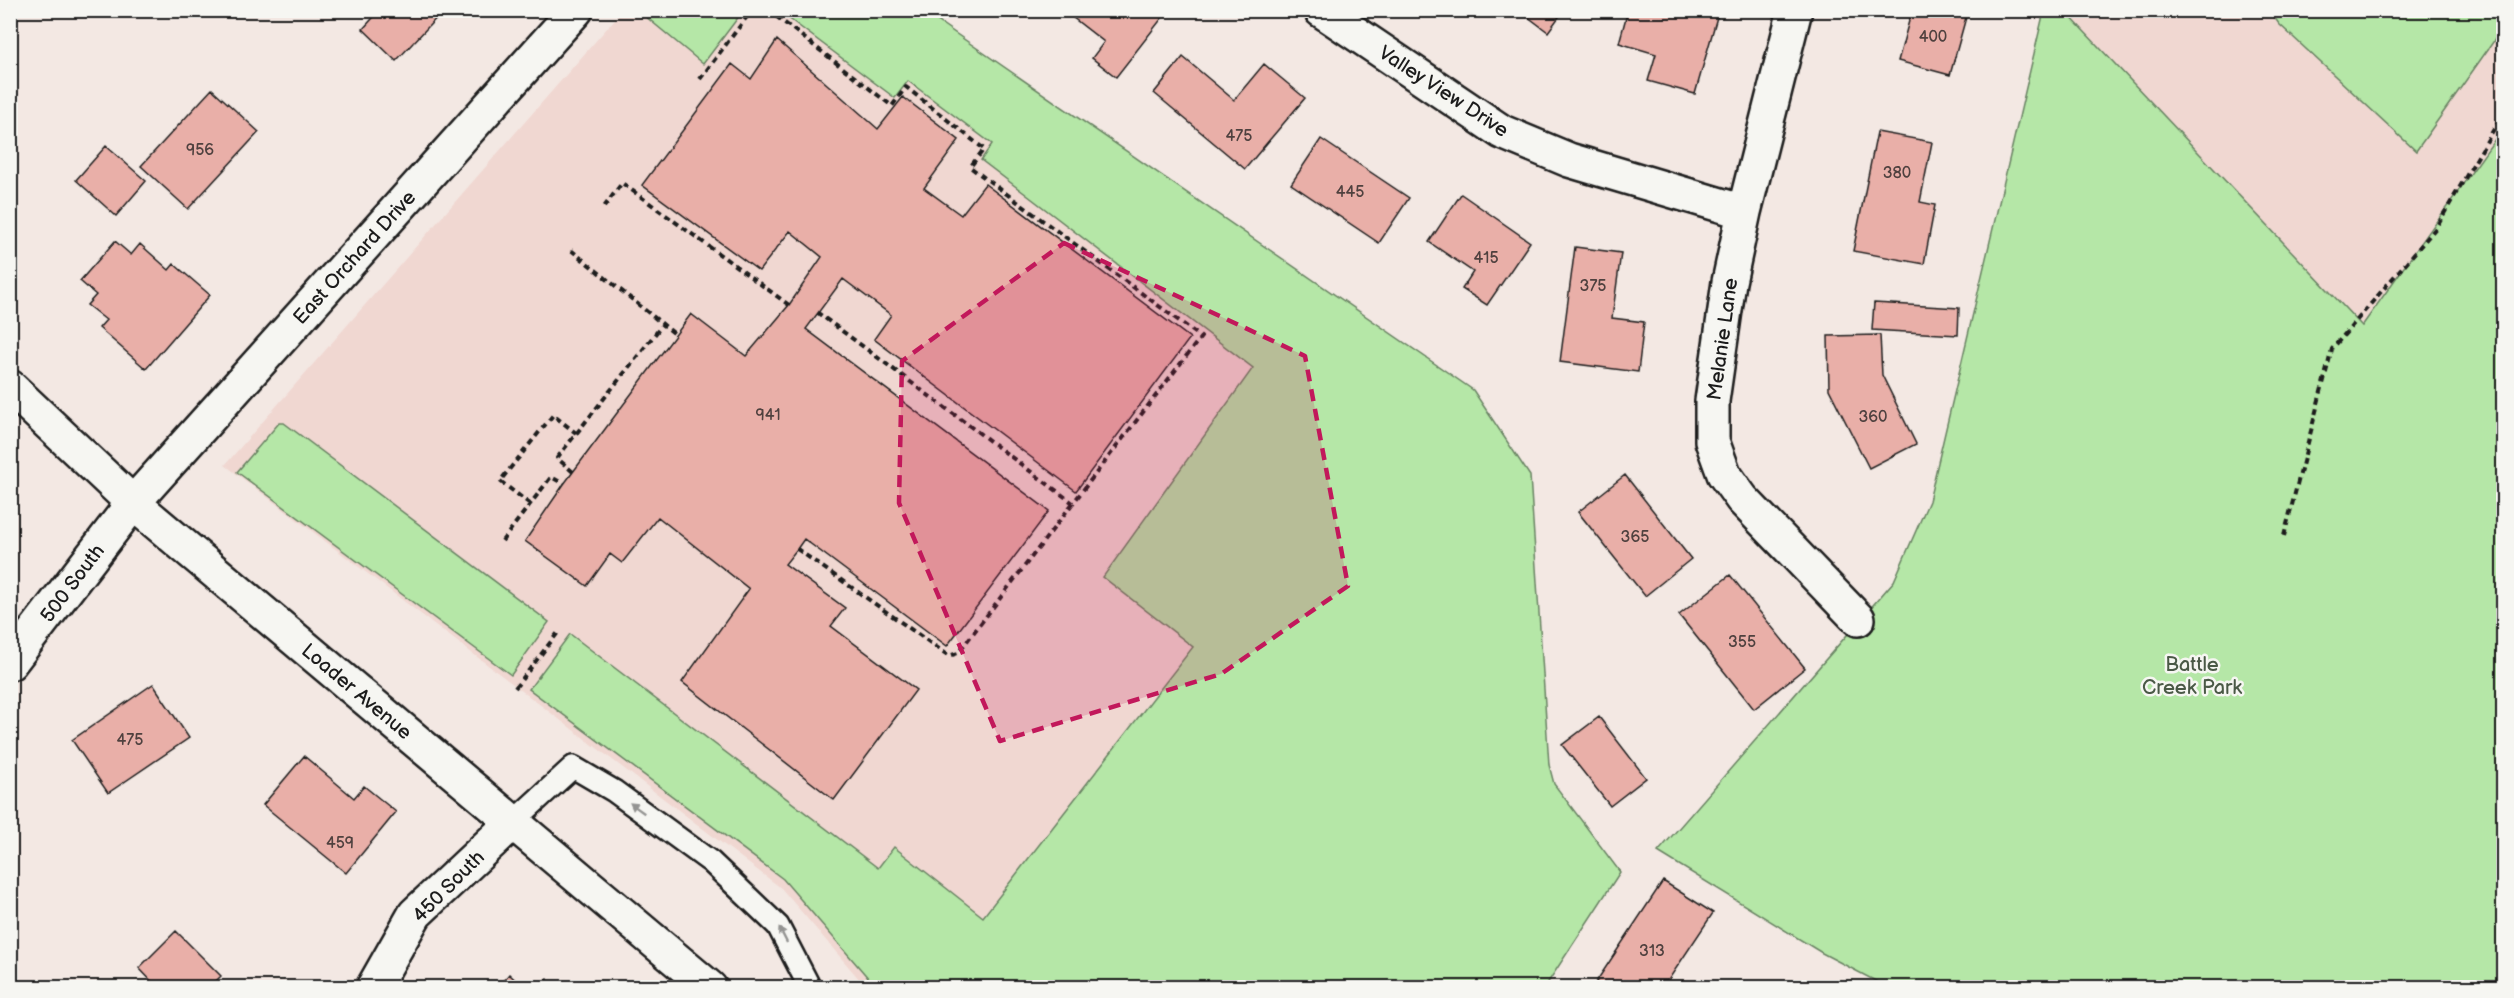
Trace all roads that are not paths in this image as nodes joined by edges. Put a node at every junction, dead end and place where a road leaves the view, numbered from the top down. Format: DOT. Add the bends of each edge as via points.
graph roads {
  1 [pos="576,10"];
  2 [pos="1321,10"];
  3 [pos="1795,10"];
  4 [pos="1744,212"];
  5 [pos="10,387"];
  6 [pos="133,502"];
  7 [pos="1858,619"];
  8 [pos="10,663"];
  9 [pos="513,822"];
  10 [pos="373,987"];
  11 [pos="710,987"];
  12 [pos="810,987"];
  1 -- 6 [label="street, East Orchard Drive"];
  2 -- 4 [label="street, Valley View Drive" via="1502,132 1569,160"];
  3 -- 4 [label="street, Melanie Lane"];
  4 -- 7 [label="street, Melanie Lane" via="1729,282 1712,401 1712,441 1724,474 1742,499"];
  5 -- 6 [label="street, Loader Avenue"];
  6 -- 8 [label="street, 500 South"];
  6 -- 9 [label="street, Loader Avenue"];
  9 -- 10 [label="street, 450 South" via="415,914"];
  9 -- 11 [label="street, Loader Avenue"];
  12 -- 9 [label="lane, one-way" via="778,926 719,870 614,791 573,767"];
}
